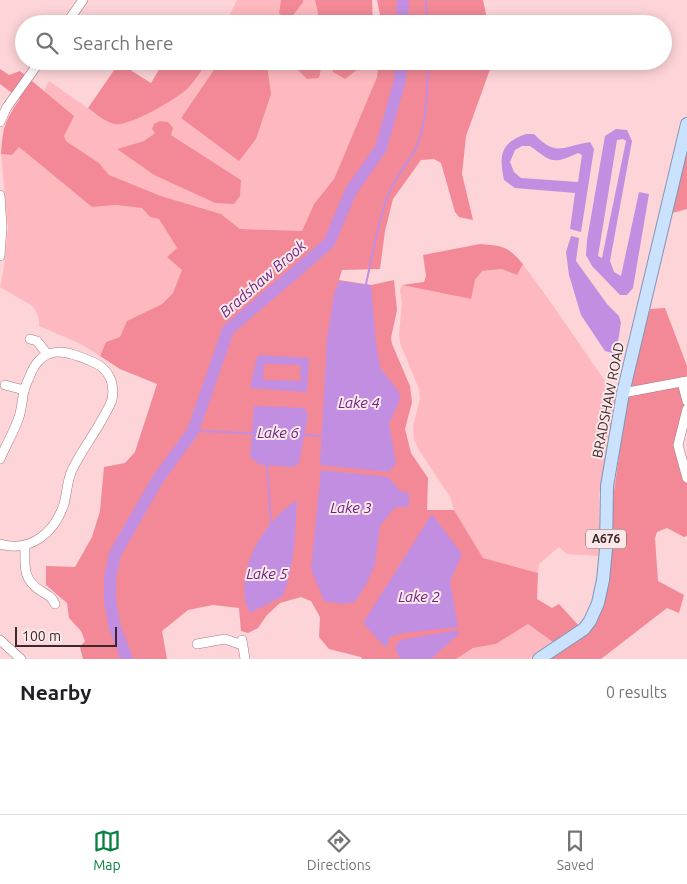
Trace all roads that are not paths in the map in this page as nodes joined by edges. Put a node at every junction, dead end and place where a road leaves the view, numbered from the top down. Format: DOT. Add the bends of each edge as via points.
graph roads {
  1 [pos="82,0"];
  2 [pos="72,15"];
  3 [pos="34,70"];
  4 [pos="0,122"];
  5 [pos="687,124"];
  6 [pos="0,195"];
  7 [pos="0,256"];
  8 [pos="34,337"];
  9 [pos="47,354"];
  10 [pos="685,381"];
  11 [pos="4,384"];
  12 [pos="24,390"];
  13 [pos="623,393"];
  14 [pos="687,401"];
  15 [pos="687,409"];
  16 [pos="0,459"];
  17 [pos="687,478"];
  18 [pos="0,544"];
  19 [pos="25,546"];
  20 [pos="54,598"];
  21 [pos="0,640"];
  22 [pos="196,645"];
  23 [pos="21,659"];
  24 [pos="245,659"];
  25 [pos="539,659"];
  1 -- 2 [label="street"];
  3 -- 4 [label="street"];
  5 -- 13 [label="main road, BRADSHAW ROAD / A676"];
  6 -- 7 [label="street"];
  8 -- 9 [label="street"];
  9 -- 12 [label="street" via="33,368"];
  9 -- 19 [label="street" via="74,354 103,368 112,380 112,400 71,472 64,503 52,528 42,538"];
  10 -- 13 [label="street"];
  10 -- 14 [label="street"];
  11 -- 12 [label="street"];
  12 -- 16 [label="street" via="19,417"];
  13 -- 25 [label="main road, BRADSHAW ROAD / A676" via="607,486 605,557 598,603 584,629"];
  15 -- 17 [label="street" via="678,446"];
  18 -- 19 [label="street"];
  19 -- 20 [label="street" via="29,581"];
  21 -- 23 [label="street"];
  22 -- 24 [label="street" via="225,639 242,641"];
}
